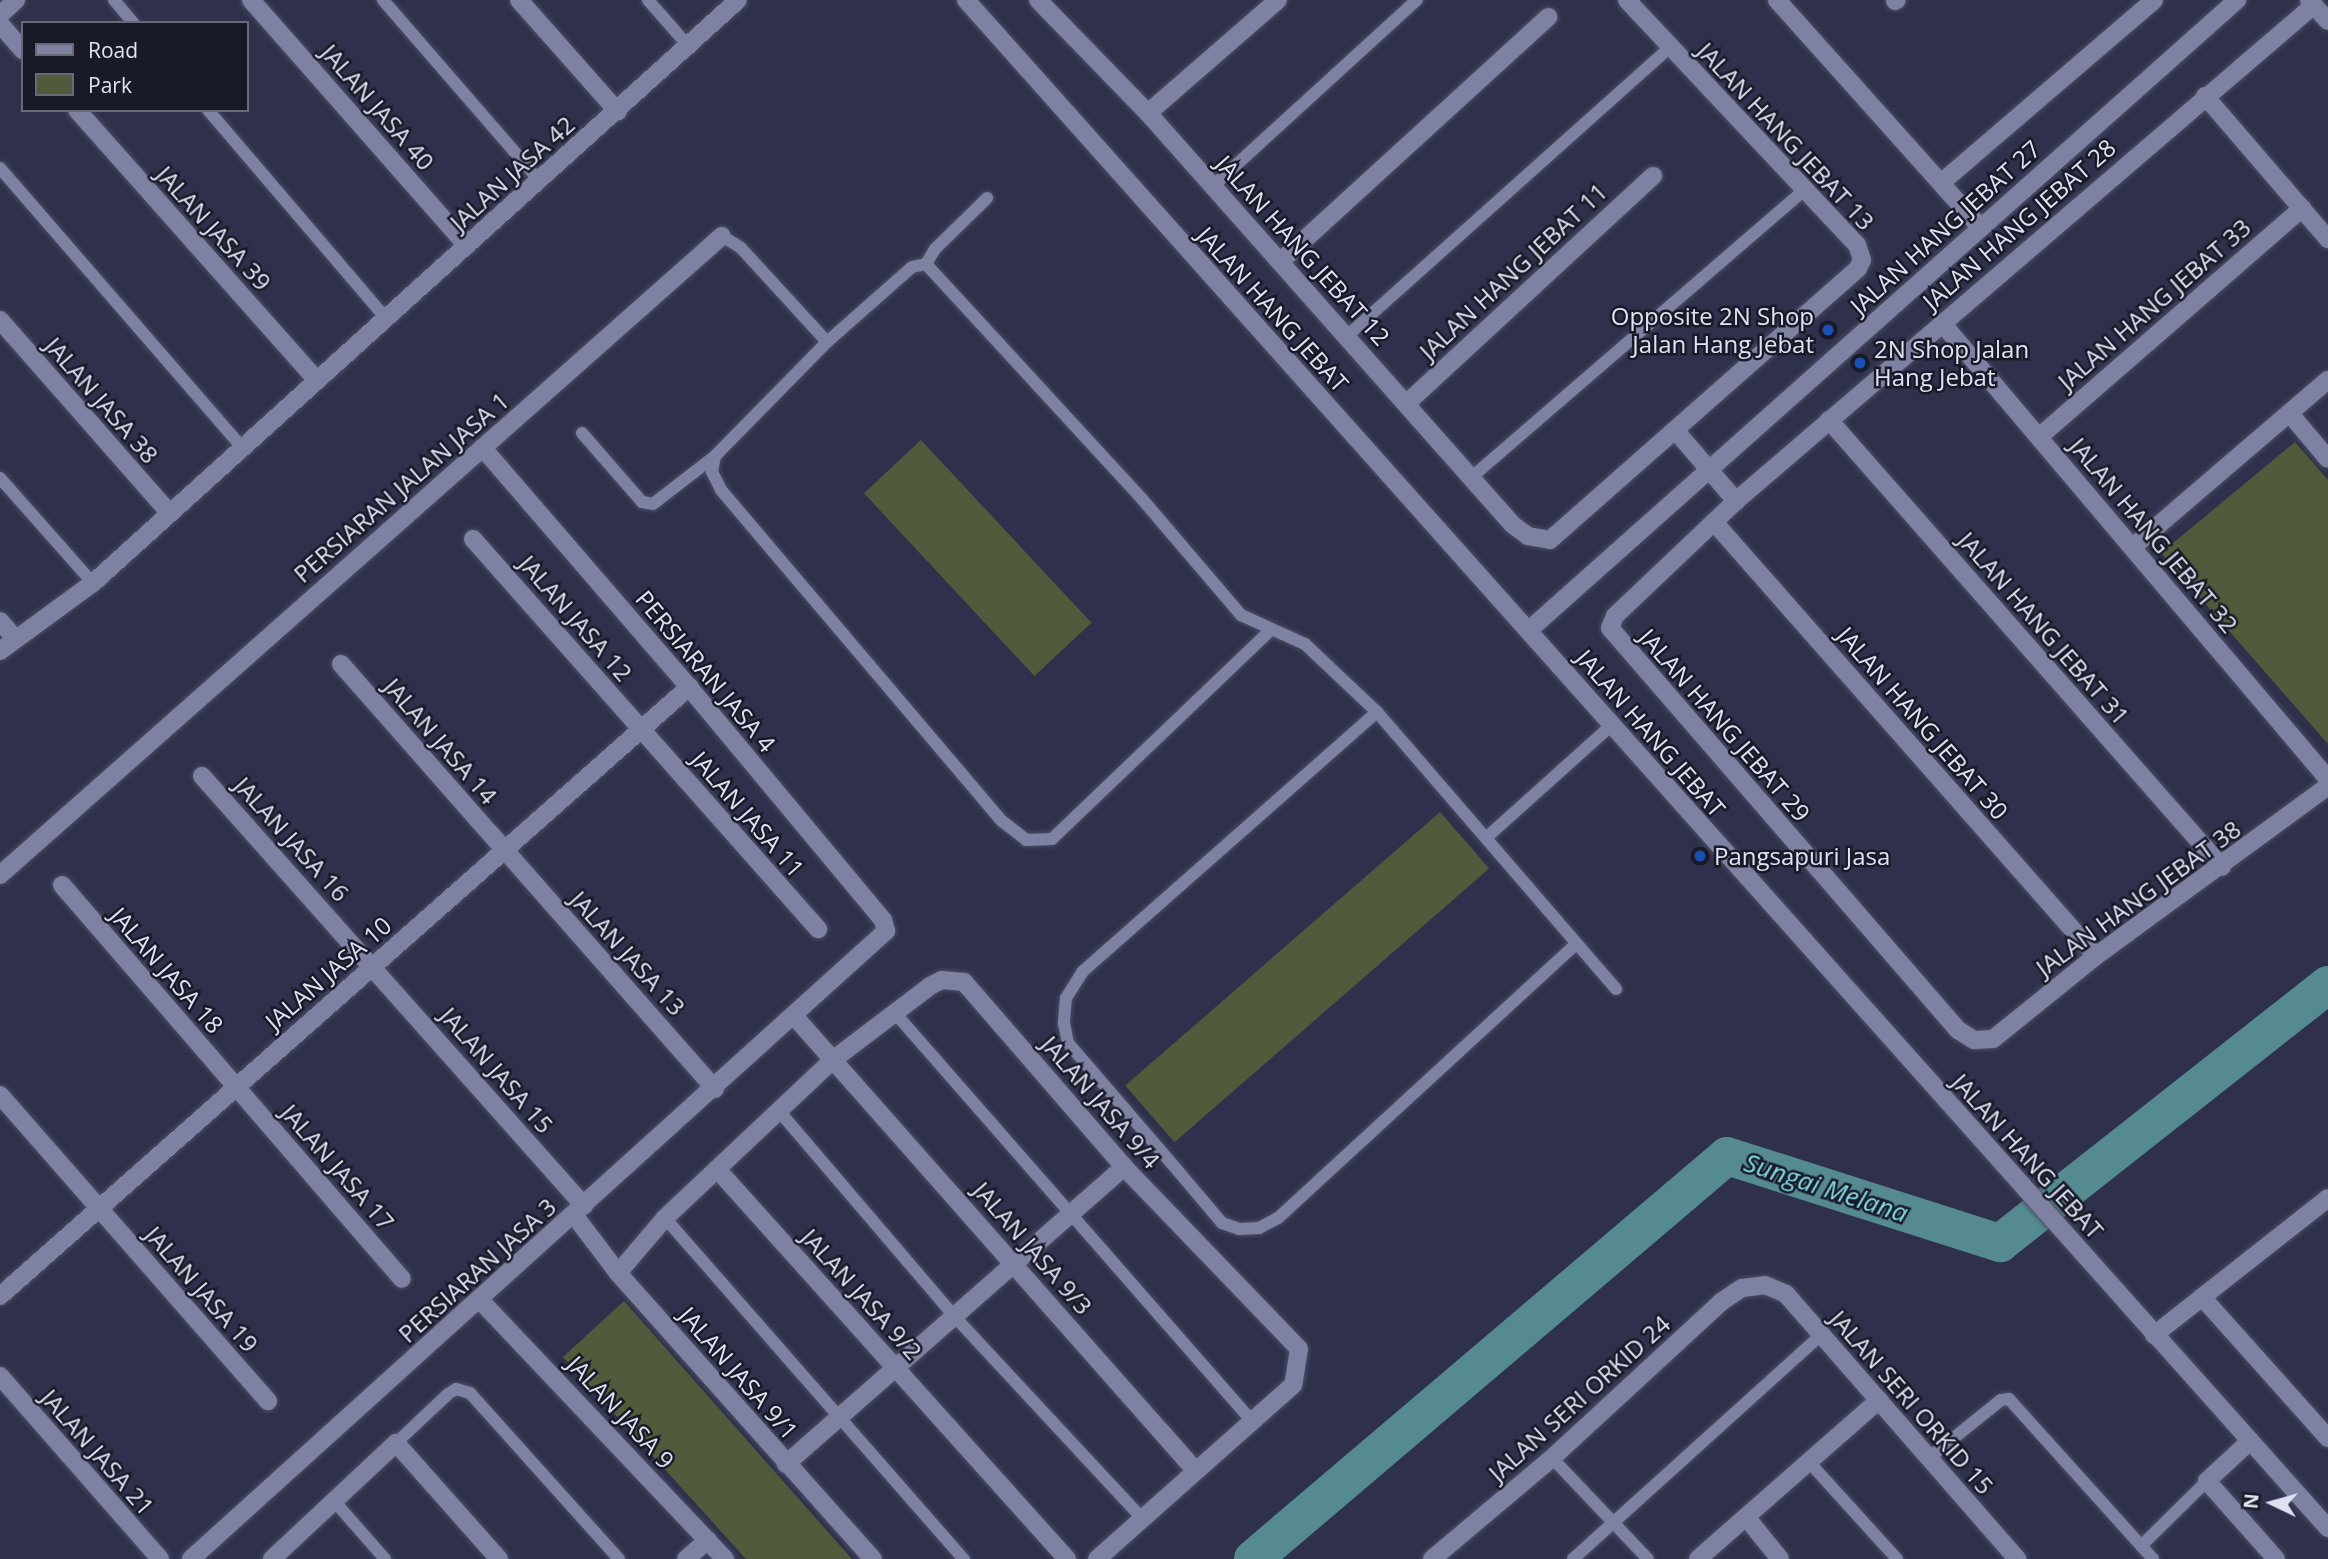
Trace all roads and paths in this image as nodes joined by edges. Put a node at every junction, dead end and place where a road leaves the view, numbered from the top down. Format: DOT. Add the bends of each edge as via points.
graph roads {
  1 [pos="16,0"];
  2 [pos="114,0"];
  3 [pos="251,0"];
  4 [pos="383,0"];
  5 [pos="519,0"];
  6 [pos="648,0"];
  7 [pos="738,0"];
  8 [pos="966,0"];
  9 [pos="1038,0"];
  10 [pos="1278,0"];
  11 [pos="1417,0"];
  12 [pos="1626,0"];
  13 [pos="1777,0"];
  14 [pos="2154,0"];
  15 [pos="2237,0"];
  16 [pos="2311,3"];
  17 [pos="0,15"];
  18 [pos="1548,17"];
  19 [pos="131,21"];
  20 [pos="2328,21"];
  21 [pos="0,24"];
  22 [pos="1670,47"];
  23 [pos="21,48"];
  24 [pos="690,48"];
  25 [pos="2205,96"];
  26 [pos="78,112"];
  27 [pos="210,112"];
  28 [pos="618,112"];
  29 [pos="1148,113"];
  30 [pos="0,168"];
  31 [pos="1653,176"];
  32 [pos="540,181"];
  33 [pos="1942,182"];
  34 [pos="1213,186"];
  35 [pos="1805,189"];
  36 [pos="987,198"];
  37 [pos="2302,208"];
  38 [pos="1981,228"];
  39 [pos="722,236"];
  40 [pos="2328,239"];
  41 [pos="467,246"];
  42 [pos="1281,261"];
  43 [pos="926,264"];
  44 [pos="384,316"];
  45 [pos="0,320"];
  46 [pos="1942,323"];
  47 [pos="1347,336"];
  48 [pos="827,342"];
  49 [pos="316,379"];
  50 [pos="2328,380"];
  51 [pos="1407,403"];
  52 [pos="2291,415"];
  53 [pos="1829,421"];
  54 [pos="1675,430"];
  55 [pos="582,433"];
  56 [pos="2039,437"];
  57 [pos="242,447"];
  58 [pos="483,448"];
  59 [pos="715,456"];
  60 [pos="2328,459"];
  61 [pos="1710,469"];
  62 [pos="1473,475"];
  63 [pos="0,478"];
  64 [pos="1736,501"];
  65 [pos="168,511"];
  66 [pos="1714,522"];
  67 [pos="1528,536"];
  68 [pos="473,539"];
  69 [pos="2134,546"];
  70 [pos="93,583"];
  71 [pos="0,621"];
  72 [pos="1610,628"];
  73 [pos="1271,630"];
  74 [pos="1529,630"];
  75 [pos="15,638"];
  76 [pos="0,651"];
  77 [pos="341,664"];
  78 [pos="688,687"];
  79 [pos="1377,712"];
  80 [pos="1612,725"];
  81 [pos="642,730"];
  82 [pos="202,776"];
  83 [pos="2328,779"];
  84 [pos="2328,786"];
  85 [pos="1487,837"];
  86 [pos="504,850"];
  87 [pos="2222,867"];
  88 [pos="0,875"];
  89 [pos="62,885"];
  90 [pos="818,929"];
  91 [pos="886,931"];
  92 [pos="1576,944"];
  93 [pos="2096,956"];
  94 [pos="372,967"];
  95 [pos="1616,989"];
  96 [pos="895,1013"];
  97 [pos="795,1017"];
  98 [pos="1974,1040"];
  99 [pos="834,1059"];
  100 [pos="236,1087"];
  101 [pos="715,1089"];
  102 [pos="0,1096"];
  103 [pos="779,1111"];
  104 [pos="1124,1167"];
  105 [pos="717,1169"];
  106 [pos="2326,1202"];
  107 [pos="99,1209"];
  108 [pos="579,1211"];
  109 [pos="1071,1214"];
  110 [pos="665,1218"];
  111 [pos="1014,1264"];
  112 [pos="618,1273"];
  113 [pos="402,1279"];
  114 [pos="1765,1285"];
  115 [pos="0,1296"];
  116 [pos="2202,1297"];
  117 [pos="480,1300"];
  118 [pos="955,1317"];
  119 [pos="1821,1335"];
  120 [pos="2154,1335"];
  121 [pos="896,1369"];
  122 [pos="0,1376"];
  123 [pos="1879,1400"];
  124 [pos="268,1401"];
  125 [pos="841,1418"];
  126 [pos="1251,1420"];
  127 [pos="2328,1438"];
  128 [pos="2249,1441"];
  129 [pos="396,1443"];
  130 [pos="1552,1458"];
  131 [pos="1929,1458"];
  132 [pos="1809,1462"];
  133 [pos="786,1464"];
  134 [pos="1195,1469"];
  135 [pos="2207,1481"];
  136 [pos="335,1502"];
  137 [pos="1746,1517"];
  138 [pos="1142,1518"];
  139 [pos="1615,1522"];
  140 [pos="2328,1528"];
  141 [pos="708,1540"];
  142 [pos="2141,1546"];
  143 [pos="160,1559"];
  144 [pos="191,1559"];
  145 [pos="272,1559"];
  146 [pos="385,1559"];
  147 [pos="499,1559"];
  148 [pos="619,1559"];
  149 [pos="686,1559"];
  150 [pos="725,1559"];
  151 [pos="873,1559"];
  152 [pos="964,1559"];
  153 [pos="1067,1559"];
  154 [pos="1097,1559"];
  155 [pos="1432,1559"];
  156 [pos="1573,1559"];
  157 [pos="1648,1559"];
  158 [pos="1698,1559"];
  159 [pos="1780,1559"];
  160 [pos="1897,1559"];
  161 [pos="2017,1559"];
  162 [pos="2153,1559"];
  163 [pos="2276,1559"];
  1 -- 17 [label="street"];
  2 -- 19 [label="lane"];
  3 -- 41 [label="street, JALAN JASA 40"];
  4 -- 32 [label="lane"];
  5 -- 28 [label="street"];
  6 -- 24 [label="lane"];
  7 -- 24 [label="street, JALAN JASA 42"];
  8 -- 74 [label="street, JALAN HANG JEBAT"];
  9 -- 29 [label="street, JALAN HANG JEBAT 12"];
  10 -- 29 [label="street"];
  11 -- 34 [label="lane"];
  12 -- 22 [label="street, JALAN HANG JEBAT 13"];
  13 -- 33 [label="street"];
  14 -- 33 [label="street"];
  15 -- 38 [label="street, JALAN HANG JEBAT 27"];
  16 -- 20 [label="street"];
  16 -- 25 [label="street, JALAN HANG JEBAT 28"];
  18 -- 42 [label="street"];
  21 -- 23 [label="street"];
  22 -- 35 [label="street, JALAN HANG JEBAT 13"];
  22 -- 47 [label="lane"];
  24 -- 28 [label="street, JALAN JASA 42"];
  25 -- 37 [label="street"];
  25 -- 46 [label="street, JALAN HANG JEBAT 28"];
  26 -- 49 [label="street, JALAN JASA 39"];
  27 -- 44 [label="lane"];
  28 -- 32 [label="street, JALAN JASA 42"];
  29 -- 34 [label="street, JALAN HANG JEBAT 12"];
  30 -- 57 [label="lane"];
  31 -- 51 [label="street, JALAN HANG JEBAT 11"];
  32 -- 41 [label="street, JALAN JASA 42"];
  33 -- 38 [label="street"];
  34 -- 42 [label="street, JALAN HANG JEBAT 12"];
  35 -- 54 [label="street, JALAN HANG JEBAT 13" via="1857,245 1863,260"];
  35 -- 62 [label="lane"];
  36 -- 43 [label="lane" via="935,248"];
  37 -- 40 [label="street"];
  37 -- 56 [label="street, JALAN HANG JEBAT 33"];
  38 -- 61 [label="street, JALAN HANG JEBAT 27"];
  39 -- 48 [label="lane, PERSIARAN JALAN JASA 1" via="741,248"];
  39 -- 58 [label="street, PERSIARAN JALAN JASA 1"];
  41 -- 44 [label="street, JALAN JASA 42"];
  42 -- 47 [label="street, JALAN HANG JEBAT 12"];
  43 -- 48 [label="lane" via="912,267"];
  43 -- 73 [label="lane" via="1241,615"];
  44 -- 49 [label="street, JALAN JASA 42"];
  45 -- 65 [label="street, JALAN JASA 38"];
  46 -- 53 [label="street, JALAN HANG JEBAT 28"];
  46 -- 56 [label="street, JALAN HANG JEBAT 32"];
  47 -- 51 [label="street, JALAN HANG JEBAT 12"];
  48 -- 59 [label="lane"];
  49 -- 57 [label="street, JALAN JASA 42"];
  50 -- 52 [label="street"];
  51 -- 62 [label="street, JALAN HANG JEBAT 12"];
  52 -- 60 [label="street"];
  52 -- 69 [label="street"];
  53 -- 64 [label="street, JALAN HANG JEBAT 28"];
  53 -- 87 [label="street, JALAN HANG JEBAT 31"];
  54 -- 61 [label="street"];
  54 -- 67 [label="street, JALAN HANG JEBAT 13" via="1549,540"];
  55 -- 59 [label="lane" via="648,505"];
  56 -- 69 [label="street, JALAN HANG JEBAT 32"];
  57 -- 65 [label="street, JALAN JASA 42"];
  58 -- 78 [label="street, PERSIARAN JASA 4"];
  58 -- 88 [label="street, PERSIARAN JALAN JASA 1"];
  59 -- 73 [label="lane" via="712,472 721,490 1002,821 1027,840 1052,839"];
  61 -- 64 [label="street"];
  61 -- 74 [label="street, JALAN HANG JEBAT 27"];
  62 -- 67 [label="street, JALAN HANG JEBAT 12" via="1513,525"];
  63 -- 70 [label="lane"];
  64 -- 66 [label="street, JALAN HANG JEBAT 28"];
  65 -- 70 [label="street, JALAN JASA 42"];
  66 -- 72 [label="street, JALAN HANG JEBAT 28" via="1615,616"];
  66 -- 93 [label="street, JALAN HANG JEBAT 30"];
  68 -- 81 [label="street, JALAN JASA 12"];
  69 -- 83 [label="street, JALAN HANG JEBAT 32"];
  70 -- 75 [label="street, JALAN JASA 42"];
  71 -- 75 [label="street"];
  72 -- 98 [label="street, JALAN HANG JEBAT 29" via="1958,1030"];
  73 -- 79 [label="lane" via="1305,644"];
  74 -- 80 [label="street, JALAN HANG JEBAT"];
  75 -- 76 [label="street, JALAN JASA 42"];
  77 -- 86 [label="street, JALAN JASA 14"];
  78 -- 81 [label="street, JALAN JASA 10"];
  78 -- 91 [label="street, PERSIARAN JASA 4" via="883,920"];
  79 -- 85 [label="lane"];
  79 -- 92 [label="lane" via="1083,971 1066,998 1063,1023 1068,1043 1186,1182 1222,1223 1239,1229 1258,1228 1278,1218"];
  80 -- 85 [label="lane"];
  80 -- 120 [label="street, JALAN HANG JEBAT"];
  81 -- 86 [label="street, JALAN JASA 10"];
  81 -- 90 [label="street, JALAN JASA 11"];
  82 -- 94 [label="street, JALAN JASA 16"];
  84 -- 87 [label="street, JALAN HANG JEBAT 38"];
  85 -- 92 [label="lane"];
  86 -- 94 [label="street, JALAN JASA 10"];
  86 -- 101 [label="street, JALAN JASA 13"];
  87 -- 93 [label="street, JALAN HANG JEBAT 38"];
  89 -- 100 [label="street, JALAN JASA 18"];
  91 -- 97 [label="street, PERSIARAN JASA 3"];
  92 -- 95 [label="lane"];
  93 -- 98 [label="street, JALAN HANG JEBAT 38" via="1993,1039"];
  94 -- 100 [label="street, JALAN JASA 10"];
  94 -- 108 [label="street, JALAN JASA 15"];
  96 -- 99 [label="street, JALAN JASA 9/4"];
  96 -- 104 [label="street, JALAN JASA 9/4" via="942,980 964,982"];
  96 -- 109 [label="lane"];
  97 -- 99 [label="street"];
  97 -- 101 [label="street, PERSIARAN JASA 3"];
  99 -- 103 [label="street, JALAN JASA 9/4"];
  99 -- 111 [label="street, JALAN JASA 9/3"];
  100 -- 107 [label="street, JALAN JASA 10"];
  100 -- 113 [label="street, JALAN JASA 17"];
  101 -- 108 [label="street, PERSIARAN JASA 3"];
  102 -- 107 [label="street, JALAN JASA 19"];
  103 -- 105 [label="street, JALAN JASA 9/4"];
  103 -- 118 [label="lane"];
  104 -- 109 [label="street"];
  104 -- 126 [label="street, JALAN JASA 9/4" via="1299,1349 1293,1385"];
  105 -- 110 [label="street"];
  105 -- 121 [label="street, JALAN JASA 9/2"];
  106 -- 116 [label="street"];
  107 -- 115 [label="street, JALAN JASA 10"];
  107 -- 124 [label="street, JALAN JASA 19"];
  108 -- 112 [label="street, JALAN JASA 9/1"];
  108 -- 117 [label="street, PERSIARAN JASA 3"];
  109 -- 111 [label="street"];
  109 -- 126 [label="lane"];
  110 -- 112 [label="street"];
  110 -- 125 [label="lane"];
  111 -- 118 [label="street"];
  111 -- 134 [label="street, JALAN JASA 9/3"];
  112 -- 133 [label="street, JALAN JASA 9/1"];
  114 -- 119 [label="street, JALAN SERI ORKID 15" via="1786,1294"];
  114 -- 130 [label="street, JALAN SERI ORKID 24" via="1742,1288 1721,1302"];
  116 -- 120 [label="street"];
  116 -- 127 [label="street"];
  117 -- 141 [label="street, JALAN JASA 9"];
  117 -- 144 [label="street, PERSIARAN JASA 3"];
  118 -- 121 [label="street"];
  118 -- 138 [label="lane"];
  119 -- 123 [label="street, JALAN SERI ORKID 15"];
  119 -- 139 [label="lane"];
  120 -- 128 [label="street, JALAN HANG JEBAT"];
  121 -- 125 [label="street"];
  121 -- 153 [label="street, JALAN JASA 9/2"];
  122 -- 143 [label="street, JALAN JASA 21"];
  123 -- 131 [label="street, JALAN SERI ORKID 15"];
  123 -- 132 [label="street"];
  125 -- 133 [label="street"];
  125 -- 152 [label="lane"];
  126 -- 134 [label="street"];
  128 -- 135 [label="street"];
  128 -- 140 [label="street, JALAN HANG JEBAT"];
  129 -- 136 [label="street"];
  129 -- 147 [label="street"];
  129 -- 148 [label="lane" via="448,1394 456,1389 470,1393"];
  130 -- 139 [label="lane"];
  130 -- 155 [label="street, JALAN SERI ORKID 24"];
  131 -- 142 [label="lane" via="2001,1400 2009,1399"];
  131 -- 161 [label="street, JALAN SERI ORKID 15"];
  132 -- 137 [label="street"];
  132 -- 160 [label="lane"];
  133 -- 151 [label="street, JALAN JASA 9/1"];
  134 -- 138 [label="street"];
  135 -- 142 [label="lane"];
  135 -- 163 [label="street"];
  136 -- 145 [label="street"];
  136 -- 146 [label="lane"];
  137 -- 158 [label="street"];
  137 -- 159 [label="street"];
  138 -- 154 [label="street"];
  139 -- 156 [label="lane"];
  139 -- 157 [label="lane"];
  141 -- 149 [label="street"];
  141 -- 150 [label="street, JALAN JASA 9"];
  142 -- 162 [label="lane"];
}
